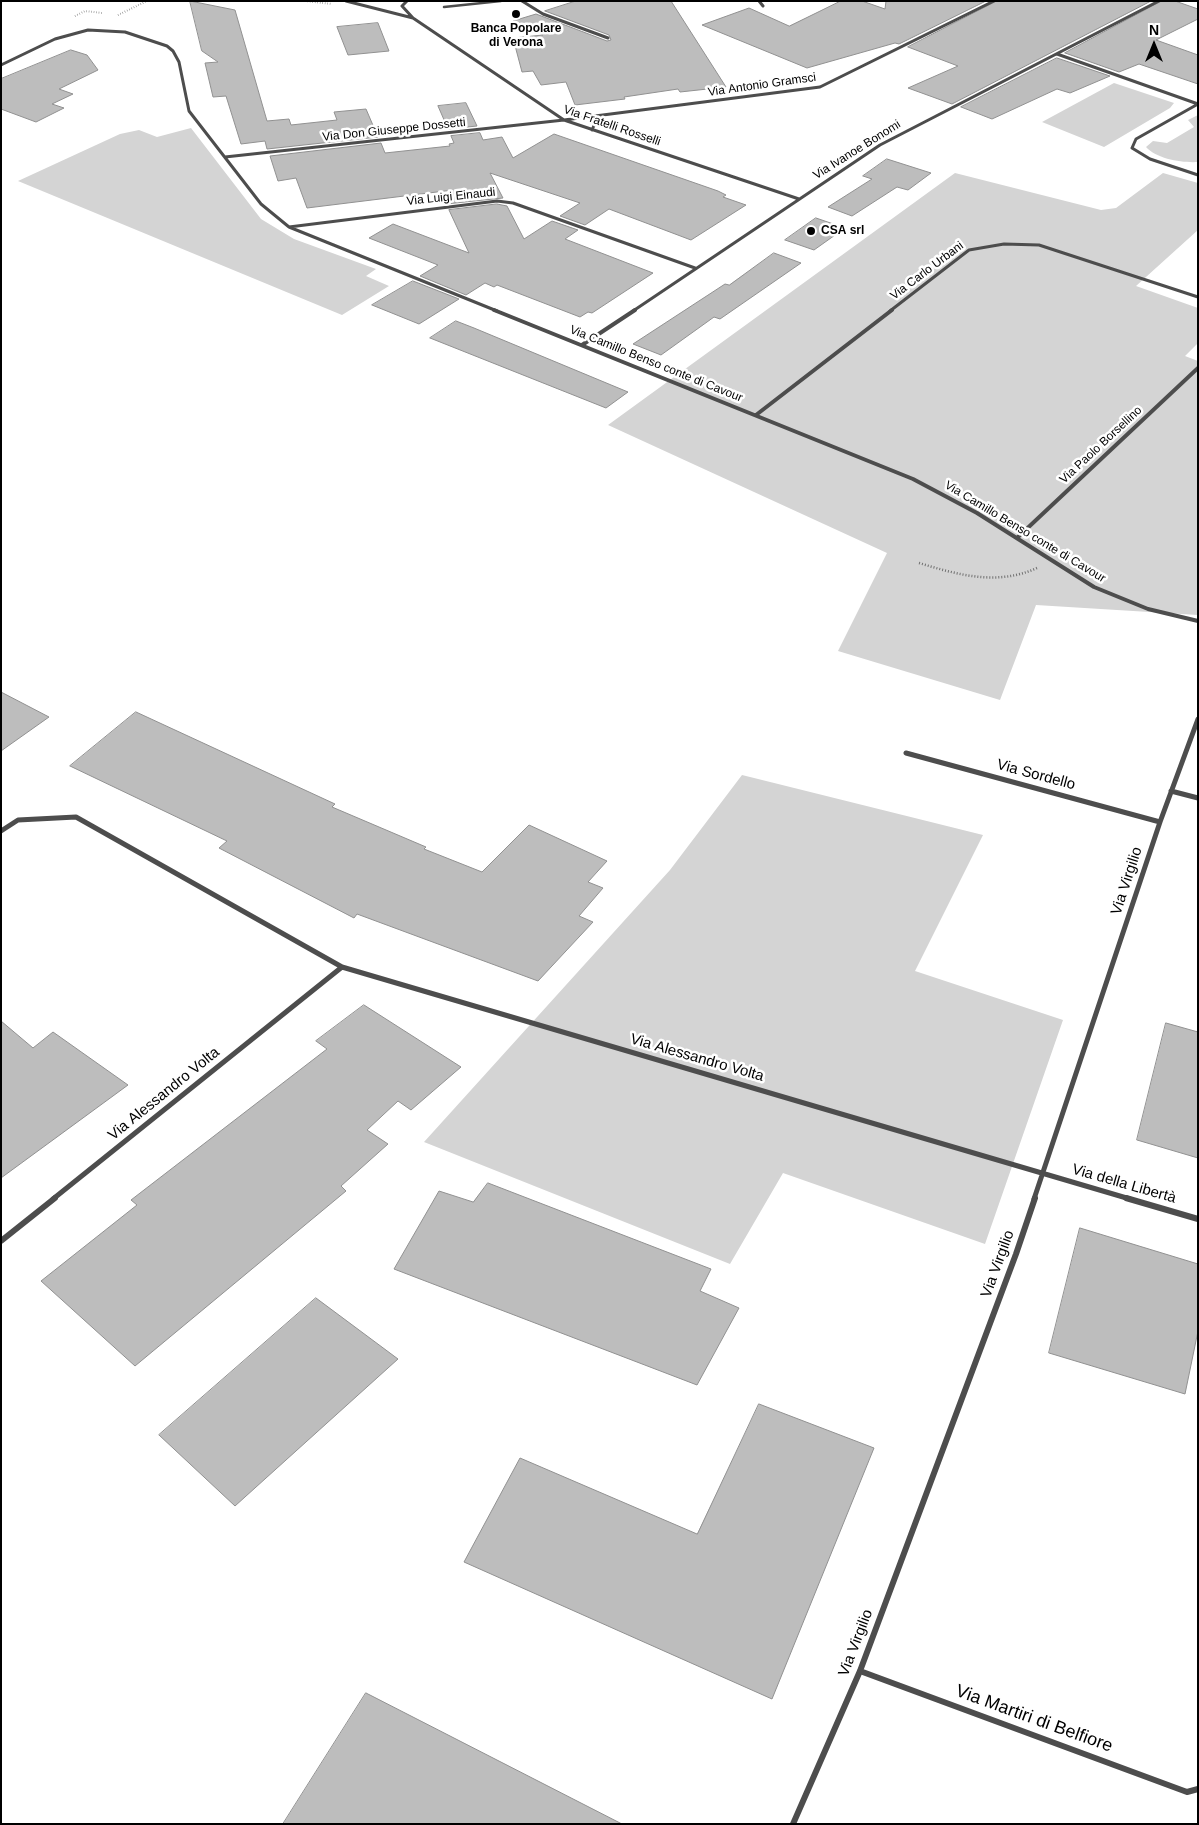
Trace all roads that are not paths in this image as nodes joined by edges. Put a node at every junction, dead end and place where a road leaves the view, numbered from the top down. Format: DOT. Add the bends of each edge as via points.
graph roads {
  1 [pos="346,1"];
  2 [pos="407,1"];
  3 [pos="500,1"];
  4 [pos="522,1"];
  5 [pos="759,1"];
  6 [pos="994,1"];
  7 [pos="1159,1"];
  8 [pos="763,6"];
  9 [pos="444,8"];
  10 [pos="413,18"];
  11 [pos="608,38"];
  12 [pos="1057,54"];
  13 [pos="1,65"];
  14 [pos="1198,104"];
  15 [pos="603,114"];
  16 [pos="564,120"];
  17 [pos="592,130"];
  18 [pos="225,157"];
  19 [pos="1198,175"];
  20 [pos="799,199"];
  21 [pos="289,227"];
  22 [pos="696,268"];
  23 [pos="1198,297"];
  24 [pos="582,345"];
  25 [pos="1198,368"];
  26 [pos="756,415"];
  27 [pos="1018,537"];
  28 [pos="1198,621"];
  29 [pos="1198,719"];
  30 [pos="906,753"];
  31 [pos="1171,791"];
  32 [pos="1198,798"];
  33 [pos="1160,822"];
  34 [pos="1,831"];
  35 [pos="342,967"];
  36 [pos="1044,1174"];
  37 [pos="1198,1219"];
  38 [pos="1,1241"];
  39 [pos="860,1671"];
  40 [pos="1198,1789"];
  41 [pos="793,1824"];
  1 -- 10 [label="street, Via Fratelli Rosselli"];
  2 -- 10 [label="street" via="402,6"];
  3 -- 9 [label="lane"];
  4 -- 11 [label="street" via="543,14"];
  5 -- 8 [label="street"];
  6 -- 15 [label="street, Via Antonio Gramsci" via="820,87"];
  7 -- 12 [label="street, Via Ivanoe Bonomi"];
  10 -- 16 [label="street, Via Fratelli Rosselli"];
  12 -- 14 [label="street"];
  12 -- 20 [label="street, Via Ivanoe Bonomi" via="880,145"];
  13 -- 18 [label="street, Via Camillo Benso conte di Cavour" via="68,34 100,28 124,30 161,42 176,55 189,111"];
  14 -- 19 [label="street" via="1136,139 1132,148 1150,159"];
  15 -- 16 [label="street, Via Antonio Gramsci"];
  15 -- 17 [label="street"];
  16 -- 17 [label="street, Via Fratelli Rosselli"];
  16 -- 18 [label="street, Via Don Giuseppe Dossetti"];
  17 -- 20 [label="street, Via Fratelli Rosselli"];
  18 -- 21 [label="street, Via Camillo Benso conte di Cavour" via="261,204"];
  20 -- 22 [label="street, Via Ivanoe Bonomi"];
  21 -- 22 [label="street, Via Luigi Einaudi" via="497,201 513,203"];
  21 -- 24 [label="street, Via Camillo Benso conte di Cavour"];
  22 -- 24 [label="street, Via Ivanoe Bonomi"];
  23 -- 26 [label="street, Via Carlo Urbani" via="1039,245 1018,242 991,244 969,250"];
  24 -- 26 [label="street, Via Camillo Benso conte di Cavour"];
  25 -- 27 [label="street, Via Paolo Borsellino"];
  26 -- 27 [label="street, Via Camillo Benso conte di Cavour" via="914,479"];
  27 -- 28 [label="street, Via Camillo Benso conte di Cavour" via="1094,587 1148,610"];
  29 -- 31 [label="street, Via Virgilio"];
  30 -- 33 [label="street, Via Sordello"];
  31 -- 32 [label="street"];
  31 -- 33 [label="street, Via Virgilio"];
  33 -- 36 [label="street, Via Virgilio"];
  34 -- 35 [label="street, Via Alessandro Volta" via="18,820 76,817"];
  35 -- 36 [label="street, Via Alessandro Volta"];
  35 -- 38 [label="street, Via Alessandro Volta"];
  36 -- 37 [label="street, Via della Libertà"];
  36 -- 39 [label="street, Via Virgilio"];
  39 -- 40 [label="street, Via Martiri di Belfiore" via="1187,1792"];
  39 -- 41 [label="street, Via Virgilio"];
}
